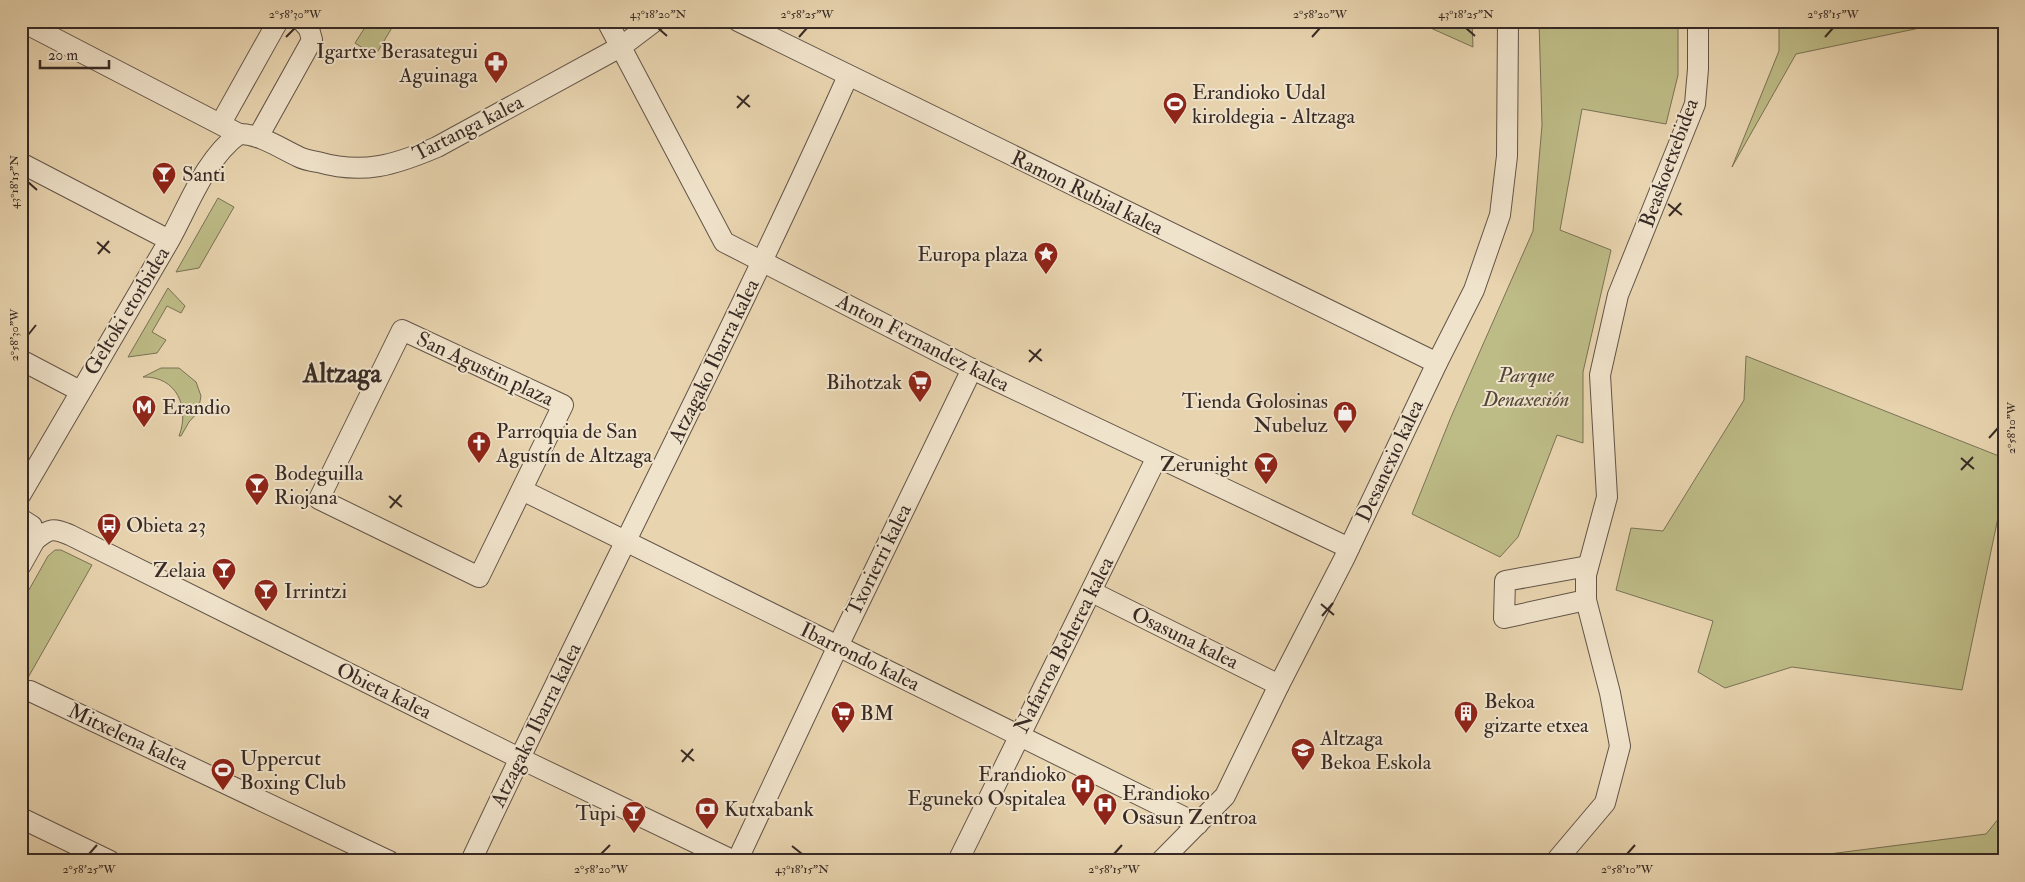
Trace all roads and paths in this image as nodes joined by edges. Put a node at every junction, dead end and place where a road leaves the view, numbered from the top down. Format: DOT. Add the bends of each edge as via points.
graph roads {
  1 [pos="278,21"];
  2 [pos="302,21"];
  3 [pos="607,21"];
  4 [pos="654,21"];
  5 [pos="738,21"];
  6 [pos="1508,21"];
  7 [pos="1698,21"];
  8 [pos="21,22"];
  9 [pos="622,46"];
  10 [pos="848,76"];
  11 [pos="221,124"];
  12 [pos="249,136"];
  13 [pos="21,162"];
  14 [pos="169,240"];
  15 [pos="762,262"];
  16 [pos="21,360"];
  17 [pos="1436,363"];
  18 [pos="972,369"];
  19 [pos="80,390"];
  20 [pos="1157,456"];
  21 [pos="522,490"];
  22 [pos="21,494"];
  23 [pos="30,528"];
  24 [pos="627,541"];
  25 [pos="1349,548"];
  26 [pos="21,565"];
  27 [pos="1588,566"];
  28 [pos="1092,592"];
  29 [pos="1586,600"];
  30 [pos="838,646"];
  31 [pos="1279,685"];
  32 [pos="30,691"];
  33 [pos="1019,736"];
  34 [pos="519,758"];
  35 [pos="21,818"];
  36 [pos="1198,824"];
  37 [pos="110,861"];
  38 [pos="389,861"];
  39 [pos="471,861"];
  40 [pos="736,861"];
  41 [pos="958,861"];
  42 [pos="1162,861"];
  43 [pos="1556,861"];
  1 -- 11 [label="street"];
  2 -- 12 [label="street, Geltoki etorbidea" via="312,40"];
  3 -- 9 [label="street, Anton Fernandez kalea"];
  4 -- 9 [label="street, Tartanga kalea"];
  5 -- 10 [label="street, Ramon Rubial kalea"];
  6 -- 17 [label="street, Desanexio kalea" via="1507,156 1500,215 1474,290"];
  7 -- 27 [label="street, Beaskoetxebidea" via="1695,104 1618,295 1600,375 1607,497"];
  8 -- 11 [label="street, Tartanga kalea"];
  9 -- 12 [label="street, Tartanga kalea" via="437,147 409,159 353,169 302,159"];
  9 -- 15 [label="street, Anton Fernandez kalea" via="724,242"];
  10 -- 15 [label="street, Atzagako Ibarra kalea"];
  10 -- 17 [label="street, Ramon Rubial kalea"];
  11 -- 12 [label="street, Tartanga kalea"];
  12 -- 14 [label="street, Geltoki etorbidea" via="221,150"];
  13 -- 14 [label="street"];
  14 -- 19 [label="street, Geltoki etorbidea"];
  15 -- 18 [label="street, Anton Fernandez kalea"];
  15 -- 24 [label="street, Atzagako Ibarra kalea"];
  16 -- 19 [label="street"];
  17 -- 25 [label="street, Desanexio kalea"];
  18 -- 20 [label="street, Anton Fernandez kalea"];
  18 -- 30 [label="street, Txorierri kalea"];
  19 -- 22 [label="street, Geltoki etorbidea"];
  20 -- 25 [label="street, Anton Fernandez kalea"];
  20 -- 28 [label="street, Nafarroa Beherea kalea"];
  21 -- 21 [label="street, San Agustin plaza" via="563,405 402,330 319,499 479,577"];
  21 -- 24 [label="street, Ibarrondo kalea"];
  23 -- 26 [label="street"];
  23 -- 34 [label="street, Obieta kalea" via="57,530 70,536"];
  24 -- 30 [label="street, Ibarrondo kalea"];
  24 -- 34 [label="street, Atzagako Ibarra kalea"];
  25 -- 31 [label="street, Desanexio kalea"];
  27 -- 29 [label="street, Beaskoetxebidea"];
  27 -- 29 [label="street" via="1505,581 1504,618"];
  28 -- 31 [label="street, Osasuna kalea"];
  28 -- 33 [label="street, Nafarroa Beherea kalea"];
  29 -- 43 [label="street, Beaskoetxebidea" via="1620,746 1605,803"];
  30 -- 33 [label="street, Ibarrondo kalea"];
  30 -- 40 [label="street, Txorierri kalea"];
  31 -- 36 [label="street, Desanexio kalea" via="1225,796"];
  32 -- 38 [label="street, Mitxelena kalea"];
  33 -- 36 [label="street, Ibarrondo kalea"];
  33 -- 41 [label="street, Nafarroa Beherea kalea"];
  34 -- 39 [label="street, Atzagako Ibarra kalea"];
  34 -- 40 [label="street, Obieta kalea"];
  35 -- 37 [label="street"];
  36 -- 42 [label="street, Desanexio kalea"];
}
